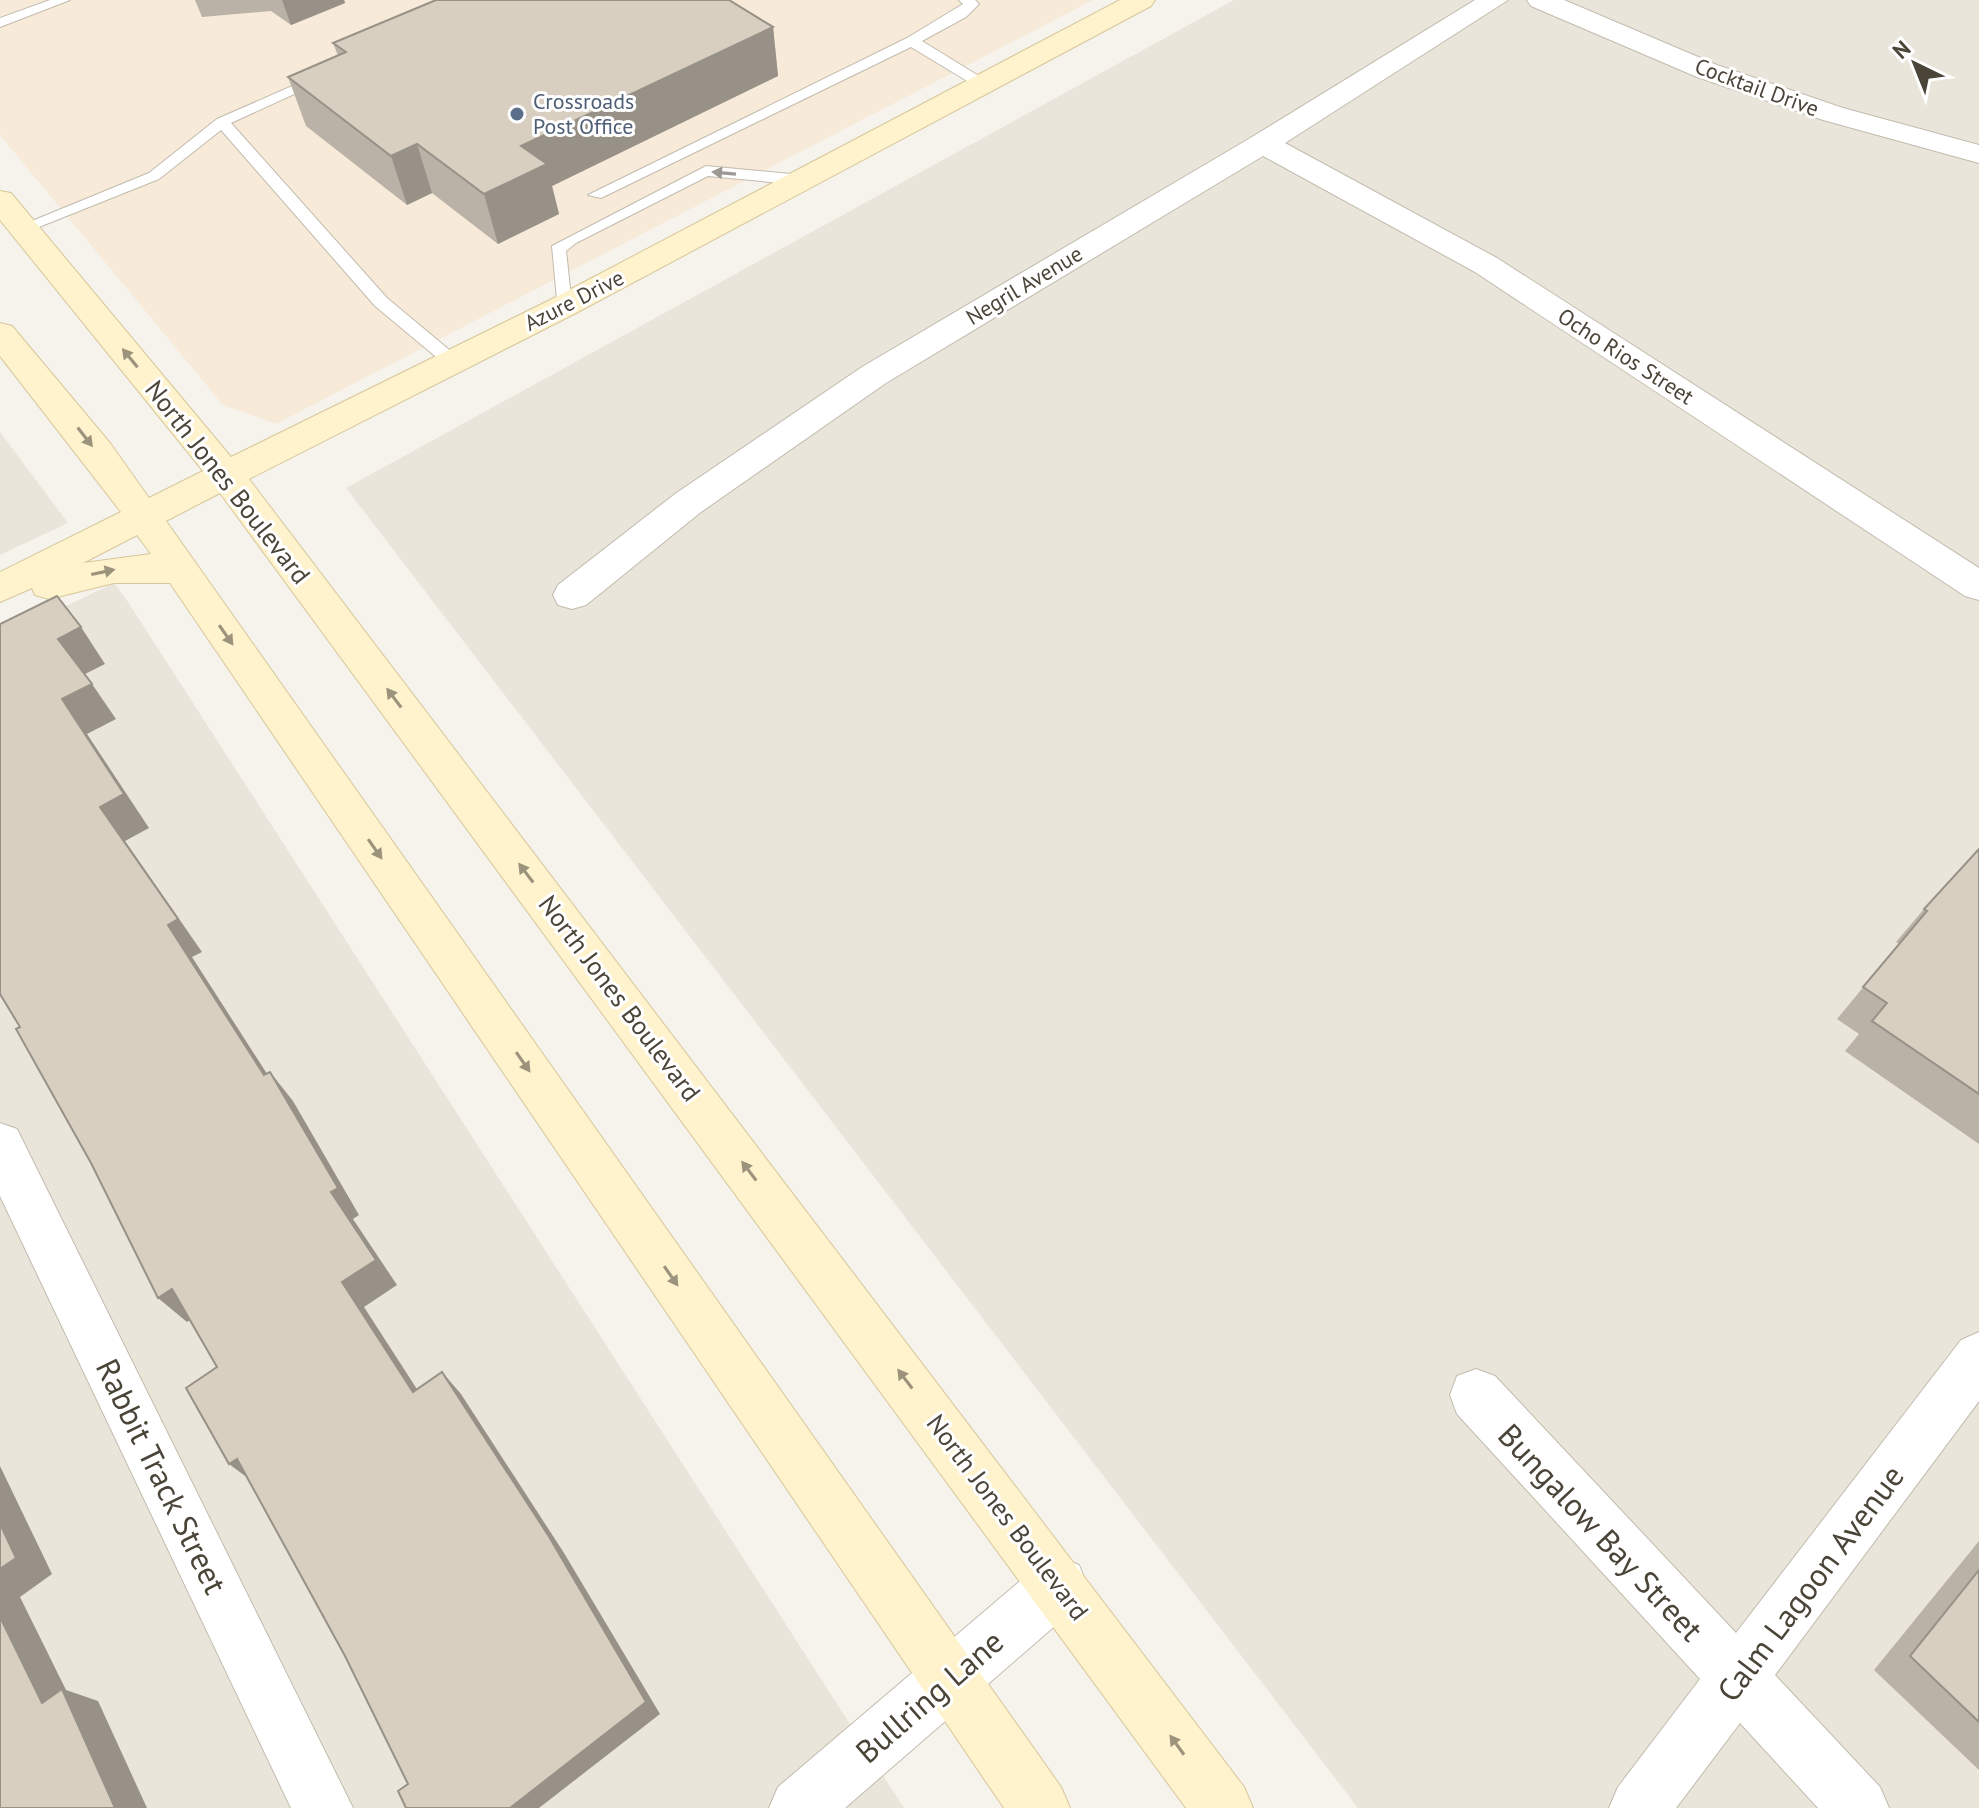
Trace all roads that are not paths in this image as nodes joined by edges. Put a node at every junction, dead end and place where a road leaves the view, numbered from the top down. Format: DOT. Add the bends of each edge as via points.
graph roads {
  1 [pos="966,0"];
  2 [pos="1494,0"];
  3 [pos="1541,0"];
  4 [pos="52,2"];
  5 [pos="1128,3"];
  6 [pos="0,23"];
  7 [pos="912,41"];
  8 [pos="336,72"];
  9 [pos="982,84"];
  10 [pos="222,122"];
  11 [pos="1263,143"];
  12 [pos="1979,154"];
  13 [pos="802,180"];
  14 [pos="596,195"];
  15 [pos="0,200"];
  16 [pos="23,228"];
  17 [pos="564,306"];
  18 [pos="0,334"];
  19 [pos="453,362"];
  20 [pos="386,396"];
  21 [pos="179,418"];
  22 [pos="227,476"];
  23 [pos="144,518"];
  24 [pos="182,571"];
  25 [pos="1979,586"];
  26 [pos="0,588"];
  27 [pos="572,595"];
  28 [pos="0,597"];
  29 [pos="0,1145"];
  30 [pos="1979,1358"];
  31 [pos="1476,1395"];
  32 [pos="1059,1585"];
  33 [pos="950,1679"];
  34 [pos="1738,1680"];
  35 [pos="323,1808"];
  36 [pos="799,1808"];
  37 [pos="1040,1808"];
  38 [pos="1223,1808"];
  39 [pos="1639,1808"];
  40 [pos="1859,1808"];
  1 -- 7 [label="lane" via="972,4 961,14"];
  2 -- 11 [label="street, Negril Avenue"];
  3 -- 12 [label="street, Cocktail Drive" via="1721,76"];
  4 -- 6 [label="lane"];
  5 -- 9 [label="main road, Azure Drive"];
  7 -- 9 [label="lane"];
  7 -- 14 [label="lane"];
  8 -- 10 [label="lane"];
  9 -- 13 [label="main road, Azure Drive"];
  10 -- 16 [label="lane" via="154,176"];
  10 -- 19 [label="lane" via="381,302"];
  11 -- 25 [label="street, Ocho Rios Street" via="1486,265"];
  11 -- 27 [label="street, Negril Avenue" via="874,375 688,503"];
  13 -- 17 [label="main road, Azure Drive"];
  13 -- 17 [label="lane, one-way" via="706,171 570,240 558,249"];
  15 -- 16 [label="main road, North Jones Boulevard"];
  21 -- 16 [label="main road, North Jones Boulevard, one-way"];
  17 -- 19 [label="main road, Azure Drive"];
  18 -- 23 [label="main road, one-way"];
  19 -- 20 [label="main road, Azure Drive"];
  20 -- 21 [label="main road" via="259,434 217,431"];
  20 -- 22 [label="main road, Azure Drive"];
  21 -- 22 [label="main road, North Jones Boulevard"];
  22 -- 23 [label="main road, Azure Drive"];
  32 -- 22 [label="main road, North Jones Boulevard, one-way"];
  23 -- 24 [label="main road"];
  23 -- 26 [label="main road, Azure Drive"];
  28 -- 24 [label="main road, one-way" via="102,571 144,565"];
  24 -- 33 [label="main road, one-way"];
  29 -- 35 [label="street, Rabbit Track Street"];
  30 -- 34 [label="street, Calm Lagoon Avenue"];
  31 -- 34 [label="street, Bungalow Bay Street"];
  32 -- 33 [label="street, Bullring Lane"];
  38 -- 32 [label="main road, North Jones Boulevard, one-way"];
  33 -- 36 [label="street, Bullring Lane"];
  33 -- 37 [label="main road"];
  34 -- 39 [label="street, Calm Lagoon Avenue"];
  34 -- 40 [label="street, Bungalow Bay Street"];
}
